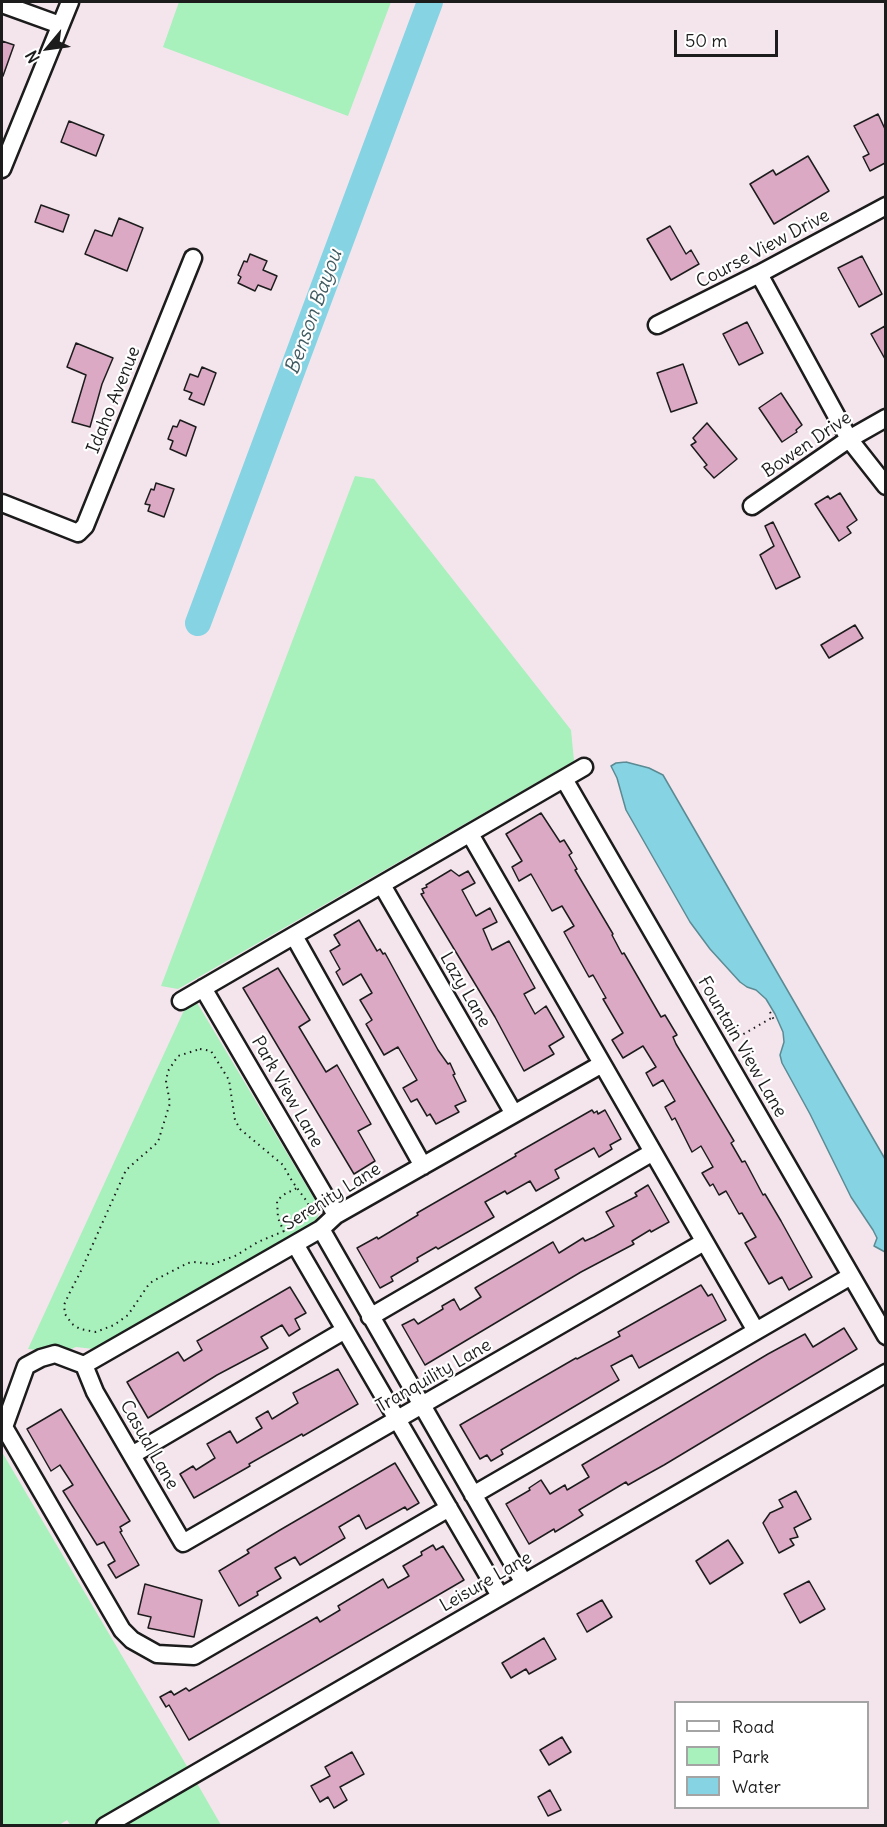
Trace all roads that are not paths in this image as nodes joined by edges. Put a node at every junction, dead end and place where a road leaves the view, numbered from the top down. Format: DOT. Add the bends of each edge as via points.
graph roads {
  1 [pos="70,2"];
  2 [pos="2,4"];
  3 [pos="60,25"];
  4 [pos="2,169"];
  5 [pos="885,206"];
  6 [pos="193,258"];
  7 [pos="759,274"];
  8 [pos="657,325"];
  9 [pos="885,418"];
  10 [pos="849,439"];
  11 [pos="885,486"];
  12 [pos="2,503"];
  13 [pos="752,506"];
  14 [pos="584,767"];
  15 [pos="564,779"];
  16 [pos="470,834"];
  17 [pos="382,885"];
  18 [pos="294,936"];
  19 [pos="204,988"];
  20 [pos="181,1001"];
  21 [pos="602,1064"];
  22 [pos="514,1114"];
  23 [pos="653,1152"];
  24 [pos="423,1166"];
  25 [pos="336,1215"];
  26 [pos="321,1229"];
  27 [pos="289,1238"];
  28 [pos="704,1242"];
  29 [pos="851,1276"];
  30 [pos="370,1317"];
  31 [pos="345,1330"];
  32 [pos="756,1331"];
  33 [pos="885,1336"];
  34 [pos="84,1365"];
  35 [pos="885,1373"];
  36 [pos="421,1406"];
  37 [pos="397,1419"];
  38 [pos="132,1455"];
  39 [pos="473,1495"];
  40 [pos="449,1508"];
  41 [pos="183,1543"];
  42 [pos="524,1583"];
  43 [pos="500,1596"];
  44 [pos="105,1826"];
  1 -- 3 [label="street"];
  2 -- 3 [label="street"];
  3 -- 4 [label="street"];
  5 -- 7 [label="street, Course View Drive"];
  6 -- 12 [label="street, Idaho Avenue" via="85,526 78,533"];
  7 -- 8 [label="street, Course View Drive"];
  7 -- 10 [label="street"];
  9 -- 10 [label="street, Bowen Drive"];
  10 -- 11 [label="street"];
  10 -- 13 [label="street, Bowen Drive"];
  14 -- 15 [label="street"];
  15 -- 16 [label="street"];
  15 -- 29 [label="street, Fountain View Lane"];
  16 -- 17 [label="street"];
  16 -- 21 [label="street"];
  17 -- 18 [label="street"];
  17 -- 22 [label="street, Lazy Lane"];
  18 -- 19 [label="street"];
  18 -- 24 [label="street"];
  19 -- 20 [label="street"];
  19 -- 25 [label="street, Park View Lane"];
  21 -- 22 [label="street, Serenity Lane"];
  21 -- 23 [label="street"];
  22 -- 24 [label="street, Serenity Lane"];
  23 -- 28 [label="street"];
  23 -- 30 [label="street"];
  24 -- 25 [label="street, Serenity Lane"];
  25 -- 26 [label="street, Serenity Lane"];
  26 -- 27 [label="street, Serenity Lane"];
  26 -- 30 [label="street"];
  27 -- 31 [label="street"];
  27 -- 34 [label="street, Serenity Lane"];
  28 -- 32 [label="street"];
  28 -- 36 [label="street, Tranquility Lane"];
  29 -- 32 [label="street"];
  29 -- 33 [label="street, Fountain View Lane"];
  30 -- 36 [label="street"];
  31 -- 37 [label="street"];
  31 -- 38 [label="street"];
  32 -- 39 [label="street"];
  34 -- 38 [label="street, Casual Lane"];
  34 -- 40 [label="street" via="55,1354 26,1366 4,1427 122,1630 157,1654 194,1656"];
  35 -- 42 [label="street, Leisure Lane"];
  36 -- 37 [label="street, Tranquility Lane"];
  36 -- 39 [label="street"];
  37 -- 40 [label="street"];
  37 -- 41 [label="street, Tranquility Lane"];
  38 -- 41 [label="street, Casual Lane"];
  39 -- 42 [label="street"];
  40 -- 43 [label="street"];
  42 -- 43 [label="street, Leisure Lane"];
  43 -- 44 [label="street, Leisure Lane"];
}
